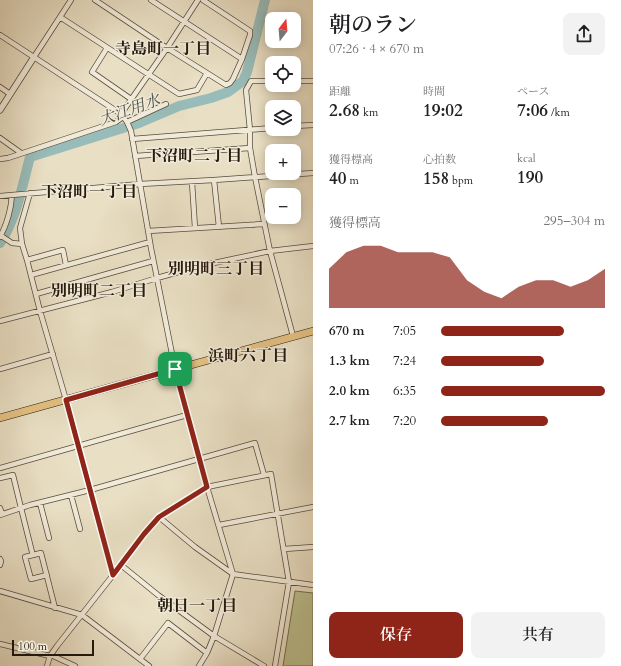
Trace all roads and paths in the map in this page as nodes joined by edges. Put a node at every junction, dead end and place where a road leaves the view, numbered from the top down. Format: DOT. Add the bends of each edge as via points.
graph roads {
  1 [pos="71,0"];
  2 [pos="96,0"];
  3 [pos="151,0"];
  4 [pos="198,0"];
  5 [pos="203,0"];
  6 [pos="60,17"];
  7 [pos="184,22"];
  8 [pos="0,35"];
  9 [pos="107,48"];
  10 [pos="167,48"];
  11 [pos="34,57"];
  12 [pos="242,59"];
  13 [pos="148,74"];
  14 [pos="207,74"];
  15 [pos="265,81"];
  16 [pos="301,81"];
  17 [pos="313,81"];
  18 [pos="0,87"];
  19 [pos="10,94"];
  20 [pos="131,99"];
  21 [pos="166,104"];
  22 [pos="0,110"];
  23 [pos="122,115"];
  24 [pos="128,122"];
  25 [pos="313,124"];
  26 [pos="301,125"];
  27 [pos="265,129"];
  28 [pos="250,130"];
  29 [pos="0,138"];
  30 [pos="132,139"];
  31 [pos="250,148"];
  32 [pos="21,153"];
  33 [pos="135,156"];
  34 [pos="0,159"];
  35 [pos="313,173"];
  36 [pos="254,177"];
  37 [pos="214,180"];
  38 [pos="192,182"];
  39 [pos="140,184"];
  40 [pos="27,194"];
  41 [pos="13,195"];
  42 [pos="0,196"];
  43 [pos="264,224"];
  44 [pos="219,227"];
  45 [pos="195,228"];
  46 [pos="148,231"];
  47 [pos="1,236"];
  48 [pos="150,242"];
  49 [pos="22,244"];
  50 [pos="313,246"];
  51 [pos="270,251"];
  52 [pos="27,260"];
  53 [pos="153,261"];
  54 [pos="66,265"];
  55 [pos="31,275"];
  56 [pos="157,278"];
  57 [pos="36,294"];
  58 [pos="40,311"];
  59 [pos="0,321"];
  60 [pos="313,330"];
  61 [pos="293,336"];
  62 [pos="53,354"];
  63 [pos="0,369"];
  64 [pos="175,369"];
  65 [pos="66,400"];
  66 [pos="187,415"];
  67 [pos="0,418"];
  68 [pos="78,446"];
  69 [pos="200,458"];
  70 [pos="0,468"];
  71 [pos="264,475"];
  72 [pos="0,478"];
  73 [pos="207,487"];
  74 [pos="90,490"];
  75 [pos="71,495"];
  76 [pos="40,503"];
  77 [pos="313,507"];
  78 [pos="0,508"];
  79 [pos="21,508"];
  80 [pos="1,514"];
  81 [pos="278,514"];
  82 [pos="159,517"];
  83 [pos="219,525"];
  84 [pos="80,529"];
  85 [pos="49,538"];
  86 [pos="313,547"];
  87 [pos="284,549"];
  88 [pos="32,552"];
  89 [pos="0,559"];
  90 [pos="0,565"];
  91 [pos="122,565"];
  92 [pos="233,574"];
  93 [pos="47,575"];
  94 [pos="113,575"];
  95 [pos="289,582"];
  96 [pos="313,585"];
  97 [pos="0,591"];
  98 [pos="55,608"];
  99 [pos="82,615"];
  100 [pos="214,636"];
  101 [pos="0,644"];
  102 [pos="207,653"];
  103 [pos="51,656"];
  104 [pos="140,659"];
  105 [pos="47,666"];
  106 [pos="75,666"];
  107 [pos="150,666"];
  108 [pos="199,666"];
  109 [pos="264,666"];
  110 [pos="274,666"];
  1 -- 6 [label="street"];
  2 -- 10 [label="street"];
  3 -- 7 [label="street"];
  4 -- 7 [label="street"];
  5 -- 12 [label="street" via="250,31"];
  6 -- 9 [label="street"];
  6 -- 11 [label="street"];
  7 -- 10 [label="street"];
  7 -- 12 [label="street"];
  8 -- 11 [label="street"];
  9 -- 13 [label="street"];
  9 -- 20 [label="street" via="92,72"];
  10 -- 13 [label="street"];
  10 -- 14 [label="street"];
  11 -- 19 [label="street"];
  11 -- 23 [label="street"];
  12 -- 14 [label="street" via="233,79 226,85"];
  13 -- 14 [label="street" via="179,94 197,90"];
  13 -- 20 [label="street"];
  15 -- 28 [label="street" via="251,81 246,90"];
  16 -- 17 [label="street"];
  18 -- 19 [label="street"];
  19 -- 22 [label="street"];
  20 -- 23 [label="street"];
  21 -- 24 [label="street"];
  23 -- 24 [label="street"];
  23 -- 32 [label="street" via="116,122"];
  24 -- 30 [label="street"];
  25 -- 26 [label="street"];
  27 -- 28 [label="street"];
  28 -- 30 [label="street"];
  28 -- 31 [label="street"];
  29 -- 32 [label="street"];
  30 -- 33 [label="street"];
  31 -- 33 [label="street"];
  31 -- 36 [label="street"];
  32 -- 34 [label="street"];
  33 -- 39 [label="street"];
  35 -- 36 [label="street"];
  36 -- 37 [label="street"];
  36 -- 43 [label="street"];
  37 -- 38 [label="street"];
  37 -- 44 [label="street"];
  38 -- 39 [label="street"];
  38 -- 45 [label="street"];
  39 -- 40 [label="street"];
  39 -- 46 [label="street"];
  40 -- 41 [label="street"];
  40 -- 49 [label="street" via="20,228"];
  41 -- 42 [label="street"];
  41 -- 47 [label="street"];
  43 -- 44 [label="street"];
  43 -- 51 [label="street"];
  44 -- 45 [label="street"];
  45 -- 46 [label="street"];
  46 -- 48 [label="street"];
  47 -- 49 [label="street" via="12,243"];
  48 -- 53 [label="street"];
  48 -- 54 [label="street"];
  49 -- 52 [label="street"];
  50 -- 51 [label="street"];
  51 -- 56 [label="street" via="214,262"];
  51 -- 61 [label="street"];
  52 -- 54 [label="street" via="63,250"];
  52 -- 55 [label="street"];
  53 -- 56 [label="street"];
  53 -- 57 [label="street"];
  54 -- 55 [label="street"];
  55 -- 57 [label="street"];
  56 -- 58 [label="street"];
  56 -- 64 [label="street"];
  57 -- 58 [label="street"];
  58 -- 59 [label="street"];
  58 -- 62 [label="street"];
  60 -- 61 [label="main road"];
  61 -- 64 [label="main road"];
  62 -- 63 [label="street"];
  62 -- 65 [label="street"];
  64 -- 65 [label="main road"];
  64 -- 66 [label="street"];
  65 -- 67 [label="main road"];
  65 -- 68 [label="street"];
  66 -- 68 [label="street"];
  66 -- 69 [label="street"];
  68 -- 70 [label="street"];
  68 -- 74 [label="street"];
  69 -- 71 [label="street" via="255,443"];
  69 -- 73 [label="street"];
  69 -- 74 [label="street"];
  71 -- 73 [label="street"];
  71 -- 81 [label="street" via="271,474"];
  72 -- 79 [label="street" via="13,475"];
  73 -- 82 [label="street"];
  73 -- 83 [label="street"];
  74 -- 75 [label="street"];
  74 -- 94 [label="street"];
  75 -- 76 [label="street"];
  75 -- 84 [label="street"];
  76 -- 79 [label="street"];
  76 -- 85 [label="street"];
  77 -- 81 [label="street"];
  78 -- 80 [label="street"];
  79 -- 80 [label="street"];
  79 -- 88 [label="street"];
  81 -- 83 [label="street"];
  81 -- 87 [label="street"];
  82 -- 91 [label="street"];
  82 -- 92 [label="street"];
  83 -- 92 [label="street"];
  86 -- 87 [label="street"];
  87 -- 95 [label="street"];
  89 -- 90 [label="street"];
  91 -- 94 [label="street"];
  91 -- 100 [label="street" via="158,596"];
  92 -- 95 [label="street"];
  92 -- 100 [label="street"];
  93 -- 93 [label="street" via="41,553 25,557 31,579"];
  93 -- 98 [label="street"];
  94 -- 99 [label="street"];
  95 -- 96 [label="street"];
  95 -- 110 [label="street"];
  97 -- 98 [label="street"];
  98 -- 99 [label="street"];
  99 -- 103 [label="street"];
  99 -- 104 [label="street"];
  100 -- 102 [label="street"];
  100 -- 109 [label="street"];
  101 -- 103 [label="street"];
  102 -- 104 [label="street" via="168,623"];
  102 -- 108 [label="street"];
  103 -- 105 [label="street"];
  103 -- 106 [label="street"];
  104 -- 107 [label="street"];
}
